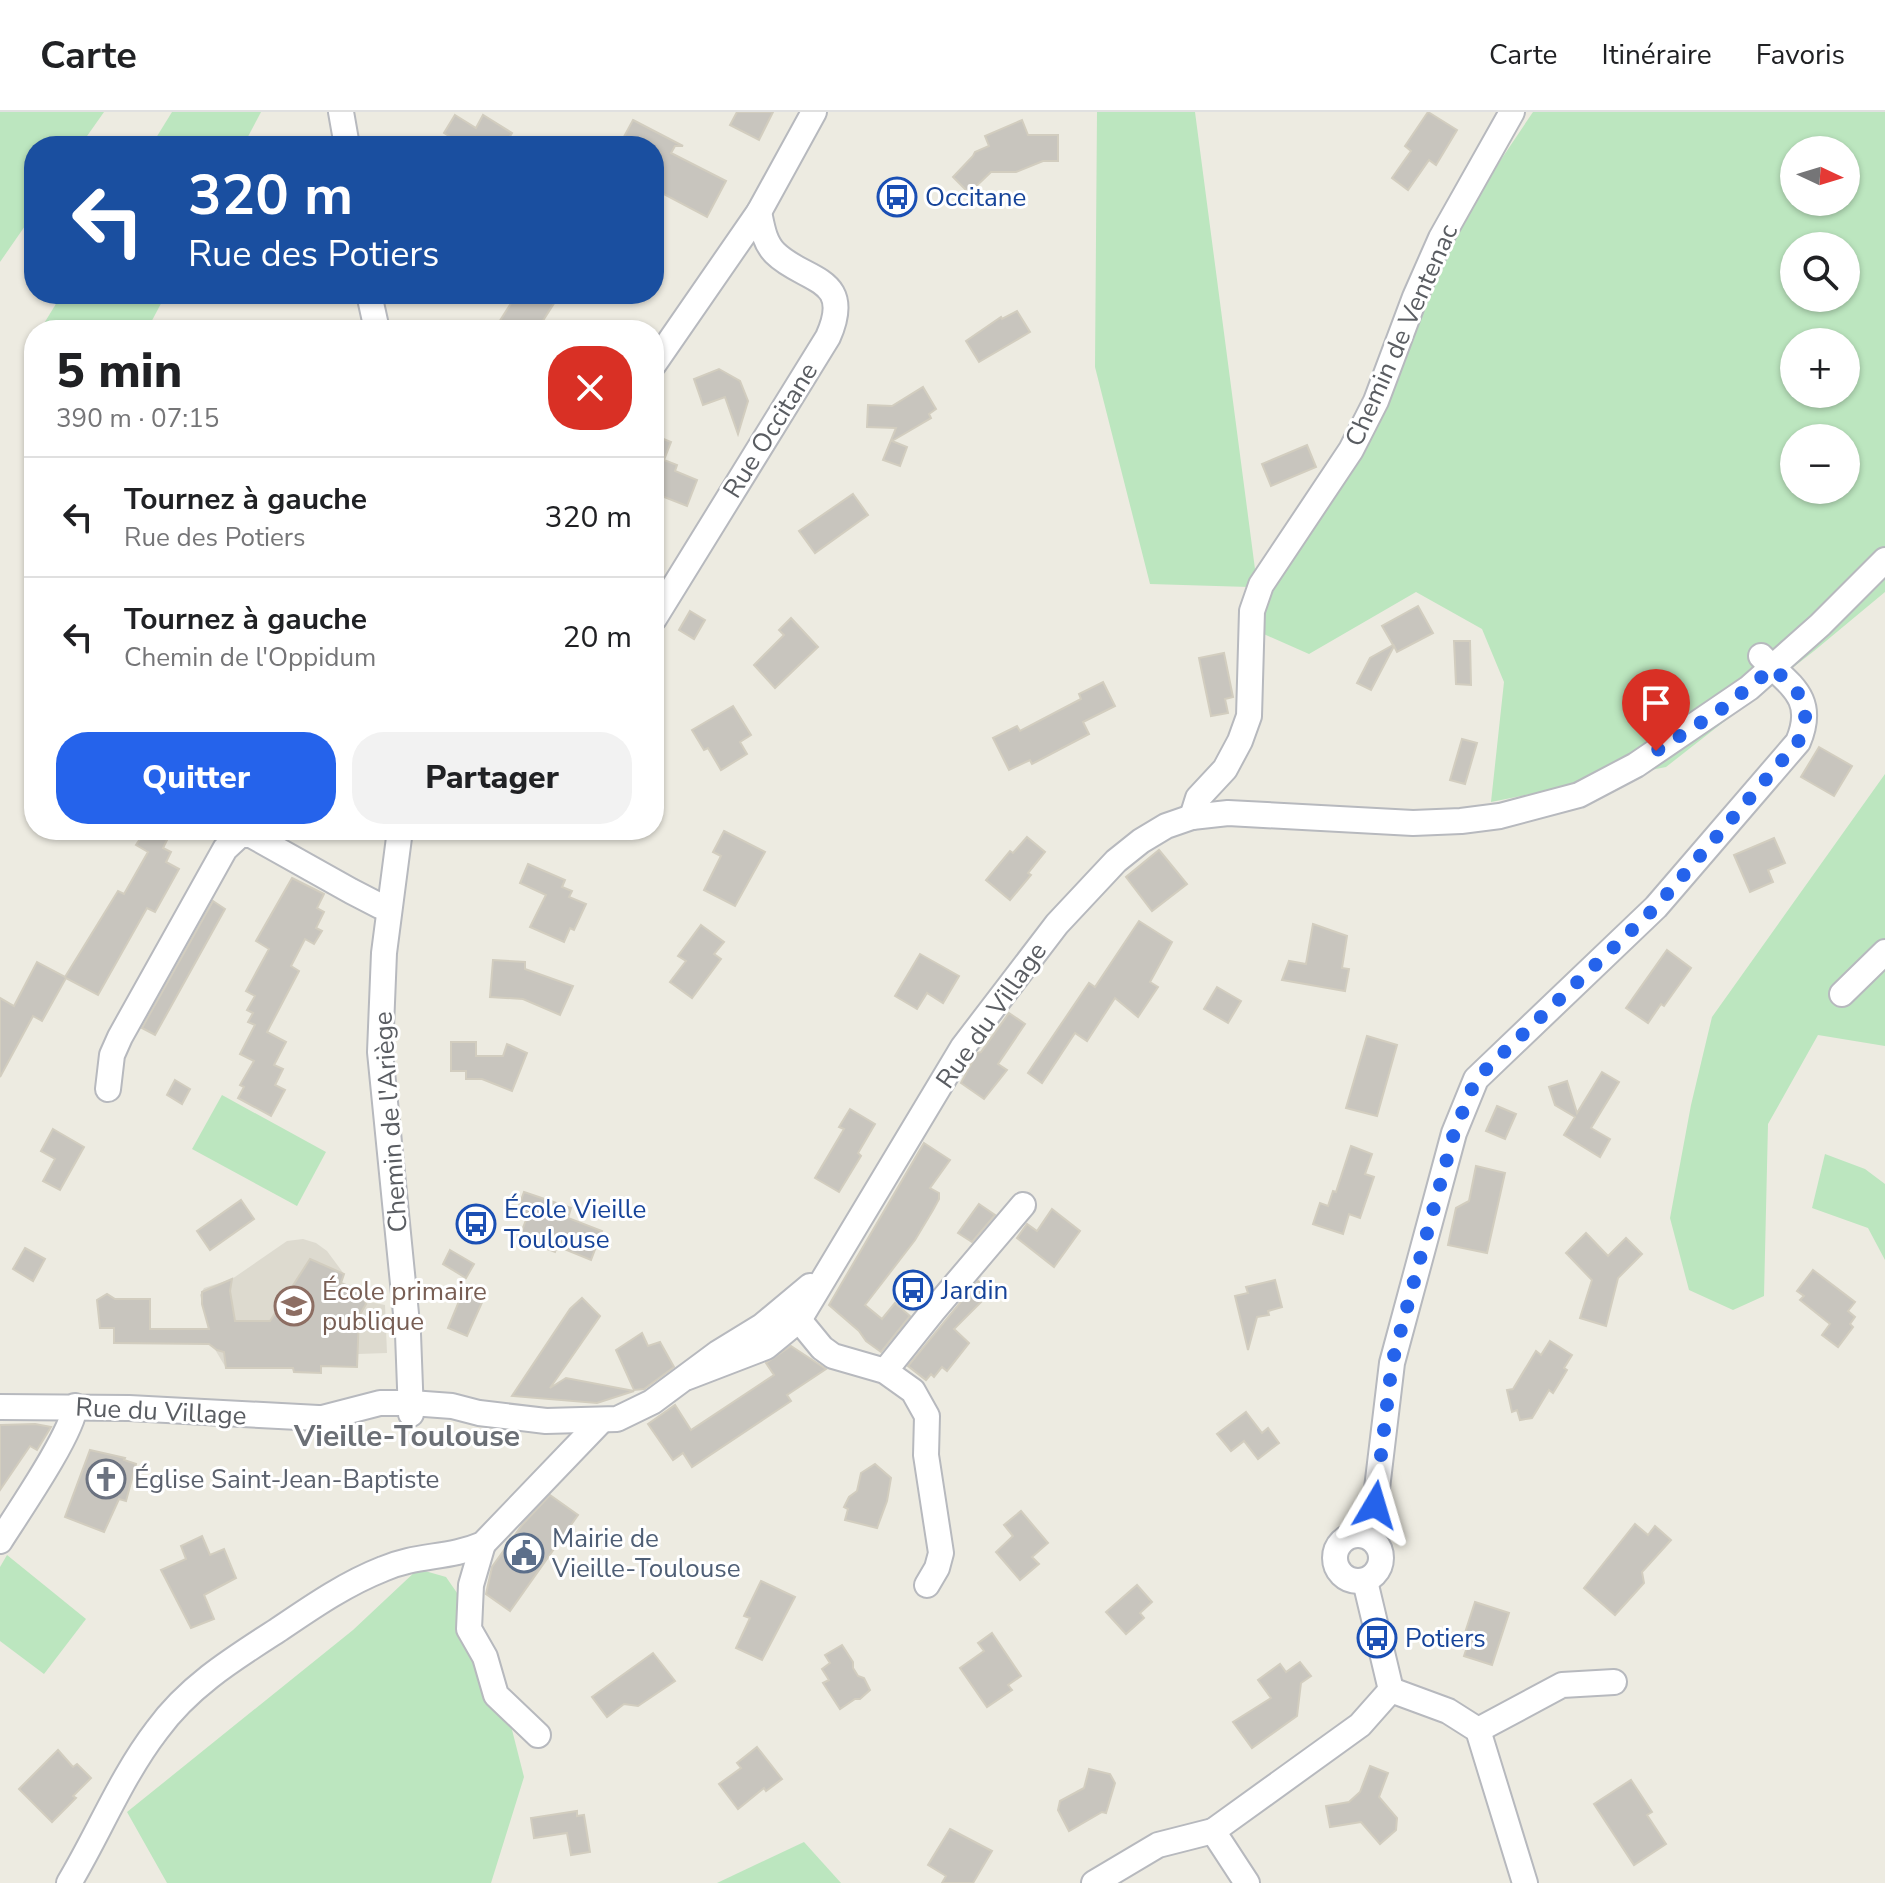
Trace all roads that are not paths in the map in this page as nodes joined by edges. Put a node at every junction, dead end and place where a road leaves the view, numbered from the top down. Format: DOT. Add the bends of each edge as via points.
graph roads {
  1 [pos="341,112"];
  2 [pos="814,112"];
  3 [pos="1512,112"];
  4 [pos="345,136"];
  5 [pos="759,212"];
  6 [pos="777,256"];
  7 [pos="729,258"];
  8 [pos="664,350"];
  9 [pos="1885,553"];
  10 [pos="1885,560"];
  11 [pos="664,603"];
  12 [pos="1767,662"];
  13 [pos="1192,817"];
  14 [pos="235,840"];
  15 [pos="260,840"];
  16 [pos="399,840"];
  17 [pos="389,907"];
  18 [pos="1885,952"];
  19 [pos="1842,994"];
  20 [pos="108,1089"];
  21 [pos="1023,1205"];
  22 [pos="794,1313"];
  23 [pos="885,1371"];
  24 [pos="75,1406"];
  25 [pos="0,1407"];
  26 [pos="411,1408"];
  27 [pos="601,1421"];
  28 [pos="1367,1536"];
  29 [pos="0,1541"];
  30 [pos="483,1544"];
  31 [pos="1365,1581"];
  32 [pos="927,1585"];
  33 [pos="1614,1682"];
  34 [pos="1391,1690"];
  35 [pos="1478,1730"];
  36 [pos="538,1735"];
  37 [pos="1213,1831"];
  38 [pos="69,1883"];
  39 [pos="1094,1883"];
  40 [pos="1247,1883"];
  41 [pos="1525,1883"];
  1 -- 4 [label="street"];
  2 -- 5 [label="street"];
  3 -- 13 [label="street, Chemin de Ventenac" via="1441,238 1351,450 1261,585 1252,611 1249,716 1225,769 1198,798"];
  5 -- 6 [label="street"];
  5 -- 7 [label="street"];
  6 -- 7 [label="street, Rue Occitane"];
  6 -- 11 [label="street, Rue Occitane" via="826,287 835,301 835,319"];
  7 -- 8 [label="street"];
  9 -- 12 [label="street" via="1857,572"];
  10 -- 12 [label="street"];
  12 -- 13 [label="street, Rue du Village" via="1714,698 1676,737 1579,795 1500,816 1413,823 1228,813"];
  12 -- 28 [label="street" via="1802,699 1805,726 1798,742 1656,907 1476,1079 1467,1096 1392,1363"];
  13 -- 22 [label="street, Rue du Village" via="1141,841 1057,924 963,1047 817,1293"];
  14 -- 20 [label="street" via="120,1037"];
  15 -- 17 [label="street"];
  16 -- 17 [label="street, Chemin de l'Ariège"];
  17 -- 26 [label="street, Chemin de l'Ariège" via="380,1052"];
  18 -- 19 [label="street"];
  21 -- 23 [label="street"];
  22 -- 23 [label="street" via="833,1356"];
  22 -- 27 [label="street, Rue du Village" via="766,1347 688,1377 631,1414"];
  23 -- 32 [label="street" via="913,1391 927,1416 926,1455 941,1553"];
  24 -- 25 [label="street, Rue du Village"];
  24 -- 26 [label="street, Rue du Village" via="322,1418 380,1403"];
  24 -- 29 [label="street" via="63,1437"];
  26 -- 27 [label="street, Rue du Village" via="452,1406 546,1421"];
  27 -- 30 [label="street"];
  28 -- 31 [label="street" via="1382,1557 1377,1572"];
  28 -- 31 [label="street" via="1348,1537 1335,1551 1339,1572"];
  30 -- 36 [label="street" via="471,1585 469,1629 485,1657 496,1695"];
  30 -- 38 [label="street" via="387,1567 347,1585 190,1690 139,1756"];
  31 -- 34 [label="street"];
  33 -- 35 [label="street" via="1562,1685"];
  34 -- 35 [label="street" via="1448,1711"];
  34 -- 37 [label="street" via="1360,1725"];
  35 -- 41 [label="street"];
  37 -- 39 [label="street" via="1158,1845"];
  37 -- 40 [label="street"];
}
